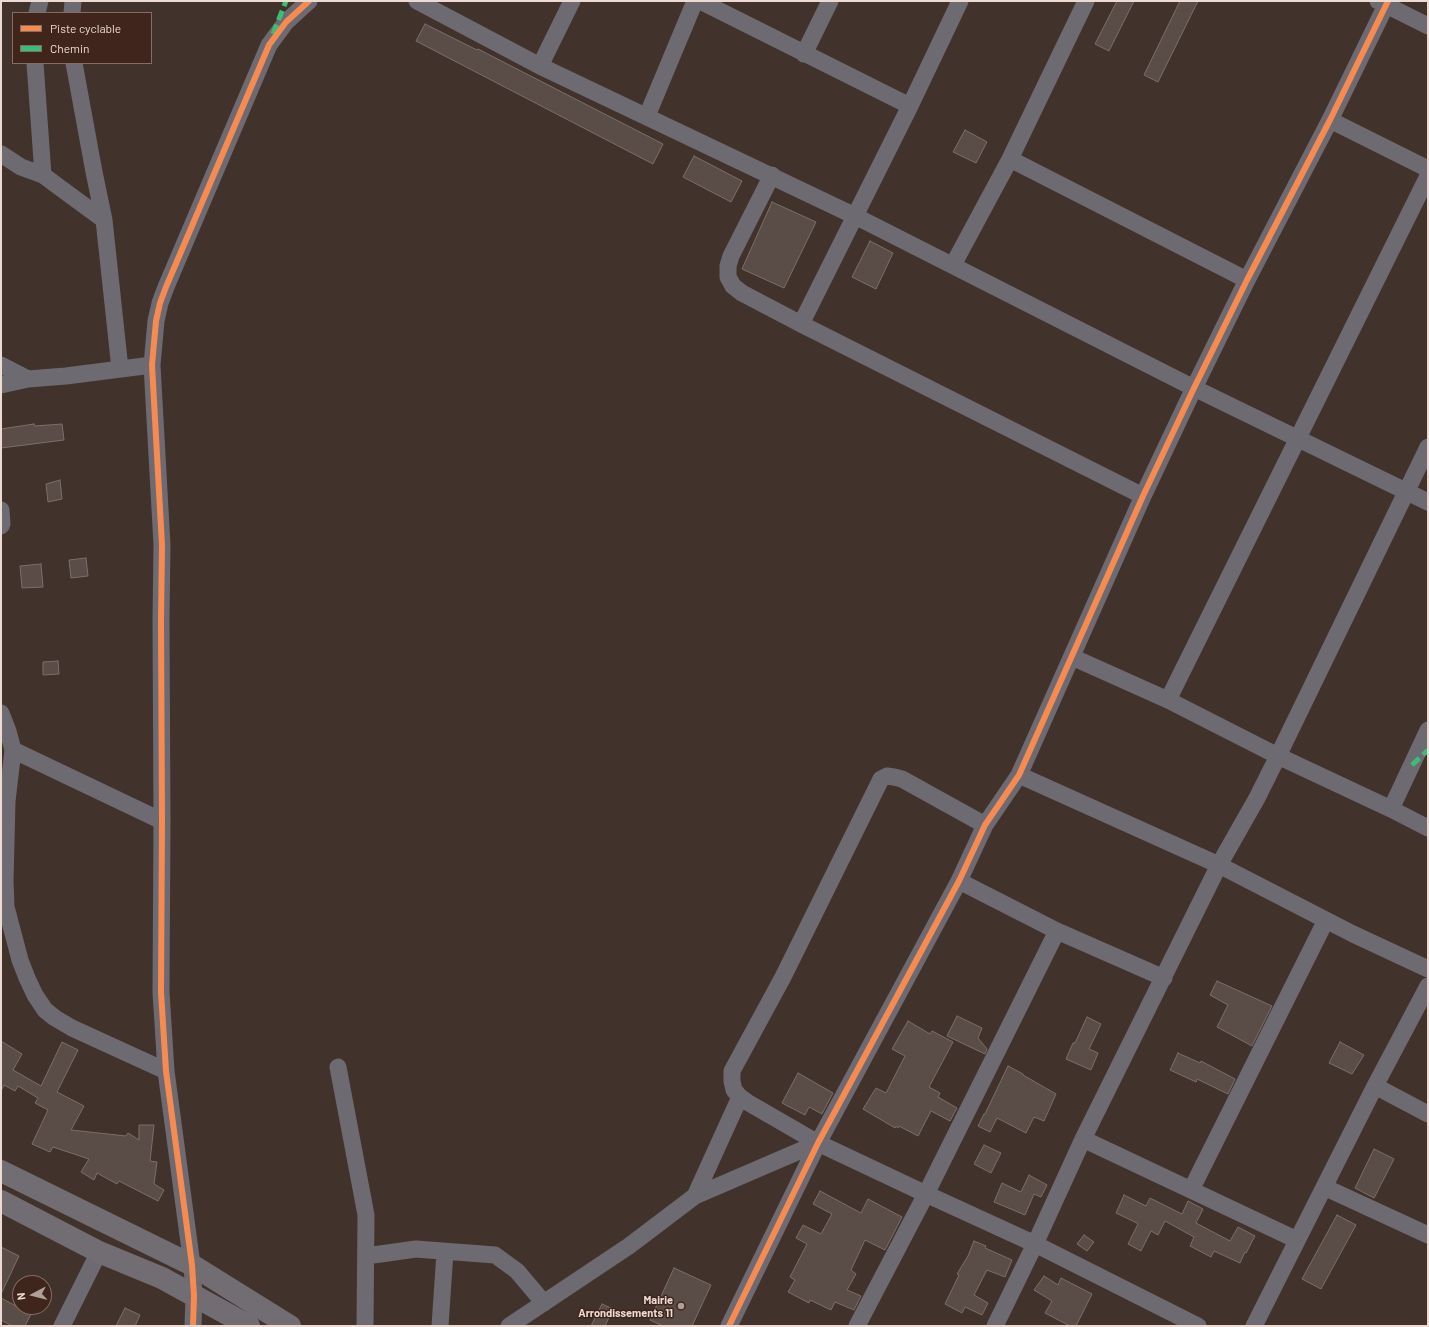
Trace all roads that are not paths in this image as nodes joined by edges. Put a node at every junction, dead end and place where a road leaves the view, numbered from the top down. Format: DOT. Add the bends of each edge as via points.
graph roads {
  1 [pos="40,1"];
  2 [pos="73,1"];
  3 [pos="309,1"];
  4 [pos="417,1"];
  5 [pos="572,1"];
  6 [pos="695,1"];
  7 [pos="700,1"];
  8 [pos="830,1"];
  9 [pos="960,1"];
  10 [pos="1086,1"];
  11 [pos="1384,2"];
  12 [pos="37,12"];
  13 [pos="72,12"];
  14 [pos="1428,26"];
  15 [pos="804,54"];
  16 [pos="35,64"];
  17 [pos="74,64"];
  18 [pos="540,66"];
  19 [pos="910,106"];
  20 [pos="647,116"];
  21 [pos="1330,120"];
  22 [pos="1,154"];
  23 [pos="1010,159"];
  24 [pos="1,160"];
  25 [pos="21,167"];
  26 [pos="1428,169"];
  27 [pos="43,175"];
  28 [pos="772,175"];
  29 [pos="1428,176"];
  30 [pos="855,216"];
  31 [pos="104,220"];
  32 [pos="953,265"];
  33 [pos="1247,280"];
  34 [pos="802,324"];
  35 [pos="1,365"];
  36 [pos="152,365"];
  37 [pos="120,369"];
  38 [pos="28,378"];
  39 [pos="1,385"];
  40 [pos="1194,388"];
  41 [pos="1298,440"];
  42 [pos="1428,446"];
  43 [pos="1406,492"];
  44 [pos="1143,496"];
  45 [pos="1428,502"];
  46 [pos="1,510"];
  47 [pos="1,526"];
  48 [pos="1072,657"];
  49 [pos="1168,700"];
  50 [pos="1,713"];
  51 [pos="1428,730"];
  52 [pos="13,750"];
  53 [pos="1278,756"];
  54 [pos="1019,775"];
  55 [pos="1391,809"];
  56 [pos="162,821"];
  57 [pos="985,825"];
  58 [pos="1428,828"];
  59 [pos="1219,865"];
  60 [pos="3,867"];
  61 [pos="959,881"];
  62 [pos="1326,920"];
  63 [pos="1057,931"];
  64 [pos="1428,970"];
  65 [pos="1164,978"];
  66 [pos="1428,986"];
  67 [pos="338,1067"];
  68 [pos="166,1071"];
  69 [pos="1375,1086"];
  70 [pos="740,1097"];
  71 [pos="1428,1114"];
  72 [pos="1083,1139"];
  73 [pos="818,1143"];
  74 [pos="1,1171"];
  75 [pos="1324,1187"];
  76 [pos="1191,1190"];
  77 [pos="926,1194"];
  78 [pos="695,1196"];
  79 [pos="1,1201"];
  80 [pos="1428,1235"];
  81 [pos="1297,1240"];
  82 [pos="1035,1244"];
  83 [pos="100,1252"];
  84 [pos="445,1252"];
  85 [pos="366,1256"];
  86 [pos="192,1265"];
  87 [pos="194,1296"];
  88 [pos="544,1303"];
  89 [pos="62,1326"];
  90 [pos="193,1326"];
  91 [pos="249,1326"];
  92 [pos="290,1326"];
  93 [pos="365,1326"];
  94 [pos="440,1326"];
  95 [pos="509,1326"];
  96 [pos="729,1326"];
  97 [pos="857,1326"];
  98 [pos="995,1326"];
  99 [pos="1198,1326"];
  100 [pos="1254,1326"];
  1 -- 12 [label="street"];
  2 -- 13 [label="street"];
  3 -- 36 [label="street" via="286,22 261,61 160,303"];
  4 -- 18 [label="street"];
  5 -- 18 [label="street"];
  6 -- 20 [label="street"];
  7 -- 15 [label="street"];
  8 -- 15 [label="street"];
  9 -- 19 [label="street"];
  10 -- 23 [label="street"];
  11 -- 14 [label="street"];
  11 -- 21 [label="street"];
  15 -- 19 [label="street"];
  16 -- 27 [label="street"];
  17 -- 31 [label="street"];
  18 -- 20 [label="street"];
  19 -- 30 [label="street"];
  20 -- 28 [label="street"];
  21 -- 26 [label="street"];
  21 -- 33 [label="street"];
  22 -- 25 [label="street"];
  23 -- 32 [label="street"];
  23 -- 33 [label="street"];
  24 -- 25 [label="street"];
  25 -- 27 [label="street"];
  27 -- 31 [label="street"];
  28 -- 30 [label="street"];
  28 -- 34 [label="street" via="731,256 728,277 733,286 742,293"];
  29 -- 41 [label="street"];
  30 -- 32 [label="street"];
  30 -- 34 [label="street"];
  31 -- 37 [label="street"];
  32 -- 40 [label="street"];
  33 -- 40 [label="street"];
  34 -- 44 [label="street"];
  35 -- 38 [label="street"];
  36 -- 37 [label="street"];
  36 -- 56 [label="street" via="162,545"];
  37 -- 38 [label="street"];
  38 -- 39 [label="street"];
  40 -- 41 [label="street"];
  40 -- 44 [label="street"];
  41 -- 43 [label="street"];
  41 -- 49 [label="street"];
  42 -- 43 [label="street"];
  43 -- 45 [label="street"];
  43 -- 53 [label="street"];
  44 -- 48 [label="street"];
  46 -- 47 [label="street"];
  48 -- 49 [label="street"];
  48 -- 54 [label="street"];
  49 -- 53 [label="street"];
  50 -- 52 [label="street"];
  51 -- 55 [label="street"];
  52 -- 56 [label="street"];
  52 -- 60 [label="street"];
  53 -- 55 [label="street"];
  53 -- 59 [label="street"];
  54 -- 57 [label="street"];
  54 -- 59 [label="street"];
  55 -- 58 [label="street"];
  56 -- 68 [label="street" via="162,992"];
  57 -- 61 [label="street"];
  57 -- 70 [label="street" via="894,776 881,779 783,977 732,1071 734,1090"];
  59 -- 62 [label="street"];
  59 -- 65 [label="street"];
  60 -- 68 [label="street" via="6,907 20,960 35,995 45,1010 72,1028"];
  61 -- 63 [label="street"];
  61 -- 73 [label="street"];
  62 -- 64 [label="street"];
  62 -- 76 [label="street"];
  63 -- 65 [label="street"];
  63 -- 77 [label="street"];
  65 -- 72 [label="street"];
  66 -- 69 [label="street"];
  67 -- 85 [label="street" via="366,1215"];
  68 -- 86 [label="street"];
  69 -- 71 [label="street"];
  69 -- 75 [label="street"];
  70 -- 73 [label="street"];
  70 -- 78 [label="street"];
  72 -- 76 [label="street"];
  72 -- 82 [label="street"];
  73 -- 77 [label="street"];
  73 -- 78 [label="street"];
  73 -- 96 [label="street"];
  74 -- 86 [label="main road"];
  75 -- 80 [label="street"];
  75 -- 81 [label="street"];
  76 -- 81 [label="street"];
  77 -- 82 [label="street"];
  77 -- 97 [label="street"];
  78 -- 88 [label="street" via="629,1246"];
  79 -- 83 [label="main road"];
  81 -- 100 [label="street"];
  82 -- 98 [label="street"];
  82 -- 99 [label="street"];
  83 -- 87 [label="main road" via="162,1278"];
  83 -- 89 [label="street"];
  84 -- 85 [label="street" via="416,1249"];
  84 -- 88 [label="street" via="495,1255 517,1271"];
  84 -- 94 [label="street"];
  85 -- 93 [label="street"];
  86 -- 87 [label="street"];
  86 -- 92 [label="main road"];
  87 -- 90 [label="street"];
  87 -- 91 [label="main road"];
  88 -- 95 [label="street"];
}
